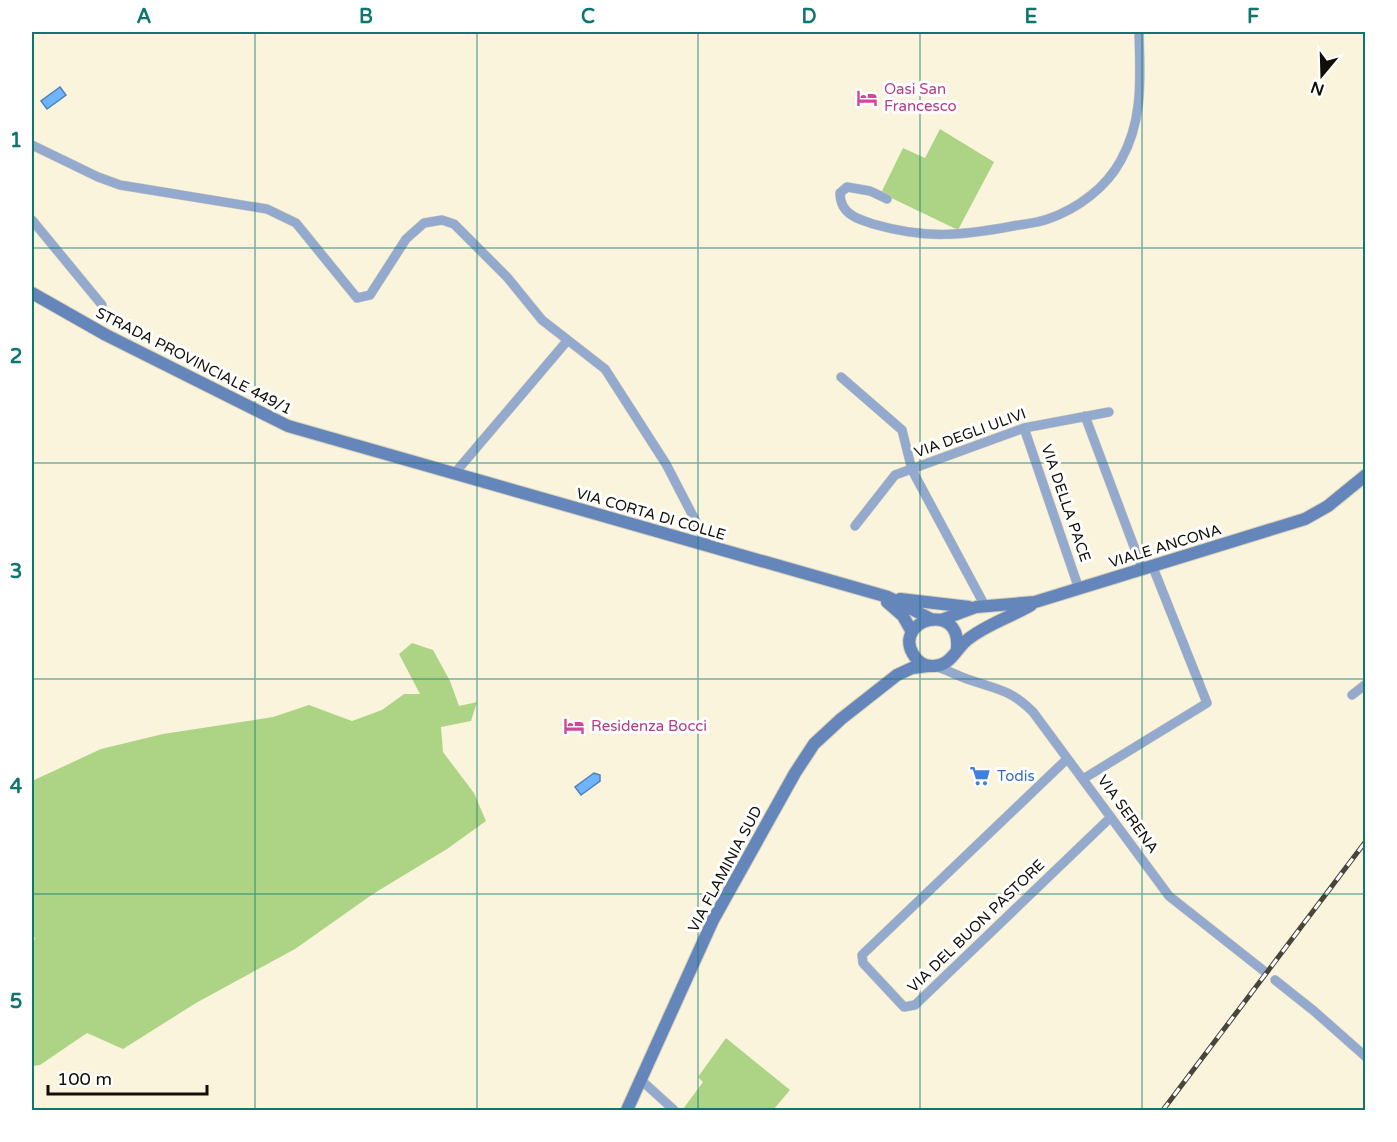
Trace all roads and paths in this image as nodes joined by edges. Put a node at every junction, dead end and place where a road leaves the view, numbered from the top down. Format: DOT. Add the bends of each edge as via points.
graph roads {
  1 [pos="1139,32"];
  2 [pos="32,146"];
  3 [pos="887,199"];
  4 [pos="32,220"];
  5 [pos="32,293"];
  6 [pos="102,305"];
  7 [pos="567,341"];
  8 [pos="841,377"];
  9 [pos="1109,412"];
  10 [pos="1085,416"];
  11 [pos="1024,428"];
  12 [pos="417,464"];
  13 [pos="912,470"];
  14 [pos="454,474"];
  15 [pos="1365,475"];
  16 [pos="855,526"];
  17 [pos="708,545"];
  18 [pos="1147,567"];
  19 [pos="1079,589"];
  20 [pos="882,596"];
  21 [pos="1035,602"];
  22 [pos="980,606"];
  23 [pos="936,619"];
  24 [pos="912,632"];
  25 [pos="911,649"];
  26 [pos="956,651"];
  27 [pos="931,666"];
  28 [pos="897,675"];
  29 [pos="969,680"];
  30 [pos="1365,684"];
  31 [pos="1352,695"];
  32 [pos="1067,759"];
  33 [pos="1083,779"];
  34 [pos="1111,816"];
  35 [pos="1264,971"];
  36 [pos="1275,980"];
  37 [pos="1365,1057"];
  38 [pos="641,1080"];
  39 [pos="627,1110"];
  40 [pos="674,1110"];
  1 -- 3 [label="street" via="1141,83 1135,127 1111,176 1081,203 1046,220 939,236 916,234 850,215 842,205 840,193 847,187 857,188"];
  2 -- 7 [label="street" via="120,184 267,209 296,223 357,298 370,295 406,239 424,223 442,220 454,224 507,277 542,320"];
  4 -- 6 [label="street"];
  5 -- 12 [label="main road, STRADA PROVINCIALE 449/1" via="274,420"];
  7 -- 14 [label="street"];
  7 -- 17 [label="street" via="605,369 666,464"];
  8 -- 13 [label="street, VIA DEGLI ULIVI" via="902,430"];
  9 -- 10 [label="street, VIA DEGLI ULIVI"];
  10 -- 11 [label="street, VIA DEGLI ULIVI"];
  10 -- 18 [label="street"];
  11 -- 13 [label="street, VIA DEGLI ULIVI"];
  11 -- 19 [label="street, VIA DELLA PACE"];
  12 -- 14 [label="main road, VIA CORTA DI COLLE"];
  13 -- 16 [label="street, VIA DEGLI ULIVI" via="895,475"];
  13 -- 22 [label="street, VIA DEGLI ULIVI"];
  14 -- 17 [label="main road, VIA CORTA DI COLLE"];
  15 -- 18 [label="main road, VIALE ANCONA" via="1328,506 1305,519"];
  17 -- 20 [label="main road, VIA CORTA DI COLLE"];
  18 -- 19 [label="main road, VIALE ANCONA"];
  18 -- 33 [label="street" via="1207,703"];
  19 -- 21 [label="main road, VIALE ANCONA"];
  20 -- 22 [label="main road, VIALE ANCONA"];
  20 -- 23 [label="main road, VIA CORTA DI COLLE"];
  20 -- 24 [label="main road, VIA CORTA DI COLLE" via="903,616"];
  21 -- 22 [label="main road, VIALE ANCONA"];
  21 -- 26 [label="main road, VIALE ANCONA" via="970,637"];
  22 -- 23 [label="main road, VIALE ANCONA"];
  23 -- 24 [label="main road"];
  23 -- 26 [label="main road" via="947,623 956,634"];
  24 -- 25 [label="main road, VIA FLAMINIA SUD"];
  25 -- 27 [label="main road" via="914,657"];
  25 -- 28 [label="main road, VIA FLAMINIA SUD"];
  26 -- 27 [label="main road, VIA FLAMINIA SUD" via="946,663"];
  26 -- 29 [label="street" via="957,667"];
  27 -- 28 [label="main road, VIA FLAMINIA SUD"];
  27 -- 29 [label="street, VIA SERENA"];
  28 -- 38 [label="main road, VIA FLAMINIA SUD" via="829,729 795,773 713,920"];
  29 -- 32 [label="street, VIA SERENA" via="1019,698"];
  30 -- 31 [label="street"];
  32 -- 33 [label="street, VIA SERENA"];
  32 -- 34 [label="street, VIA DEL BUON PASTORE" via="862,955 862,963 904,1007 915,1005"];
  33 -- 34 [label="street, VIA SERENA"];
  34 -- 35 [label="street, VIA SERENA" via="1169,896"];
  36 -- 37 [label="street"];
  38 -- 39 [label="main road, VIA FLAMINIA SUD"];
  38 -- 40 [label="street"];
}
